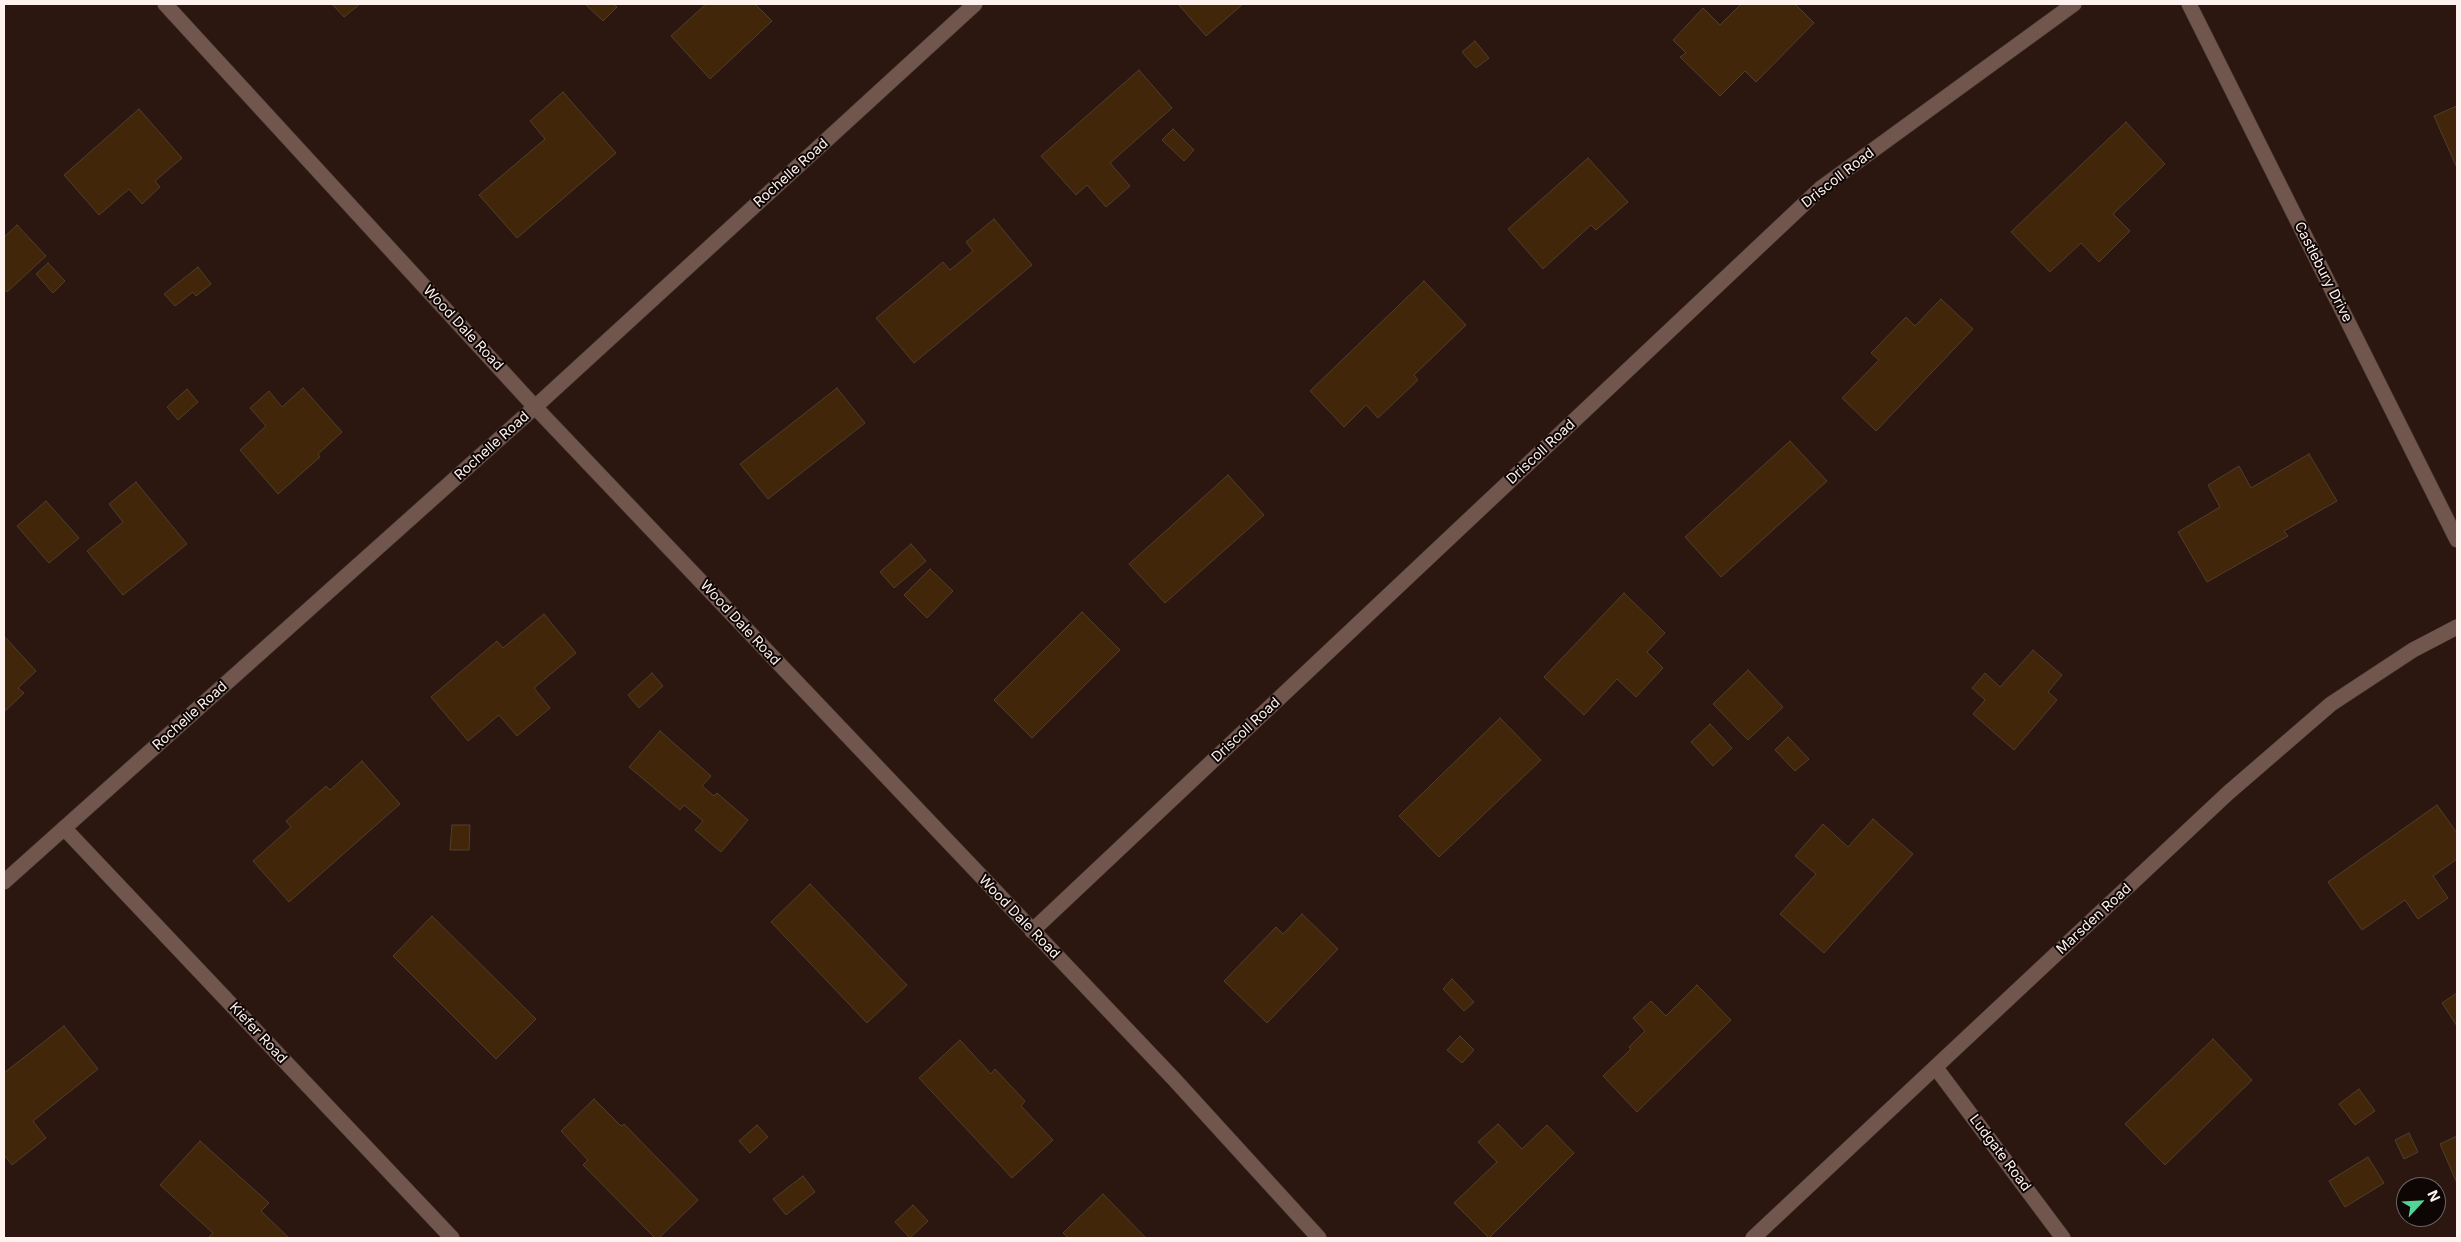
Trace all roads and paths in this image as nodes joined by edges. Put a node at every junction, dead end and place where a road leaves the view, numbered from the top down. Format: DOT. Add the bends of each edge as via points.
graph roads {
  1 [pos="164,4"];
  2 [pos="975,4"];
  3 [pos="2074,4"];
  4 [pos="2189,4"];
  5 [pos="535,407"];
  6 [pos="2457,540"];
  7 [pos="2457,626"];
  8 [pos="64,828"];
  9 [pos="4,882"];
  10 [pos="1032,931"];
  11 [pos="1936,1068"];
  12 [pos="452,1238"];
  13 [pos="1319,1238"];
  14 [pos="1753,1238"];
  15 [pos="2063,1238"];
  1 -- 5 [label="street, Wood Dale Road"];
  2 -- 5 [label="street, Rochelle Road"];
  3 -- 10 [label="street, Driscoll Road" via="1821,188"];
  4 -- 6 [label="street, Castlebury Drive"];
  5 -- 8 [label="street, Rochelle Road"];
  5 -- 10 [label="street, Wood Dale Road"];
  7 -- 11 [label="street, Marsden Road" via="2413,650 2331,704 2228,793"];
  8 -- 9 [label="street, Rochelle Road"];
  8 -- 12 [label="street, Kiefer Road"];
  10 -- 13 [label="street, Wood Dale Road"];
  11 -- 14 [label="street, Marsden Road"];
  11 -- 15 [label="street, Ludgate Road"];
}
